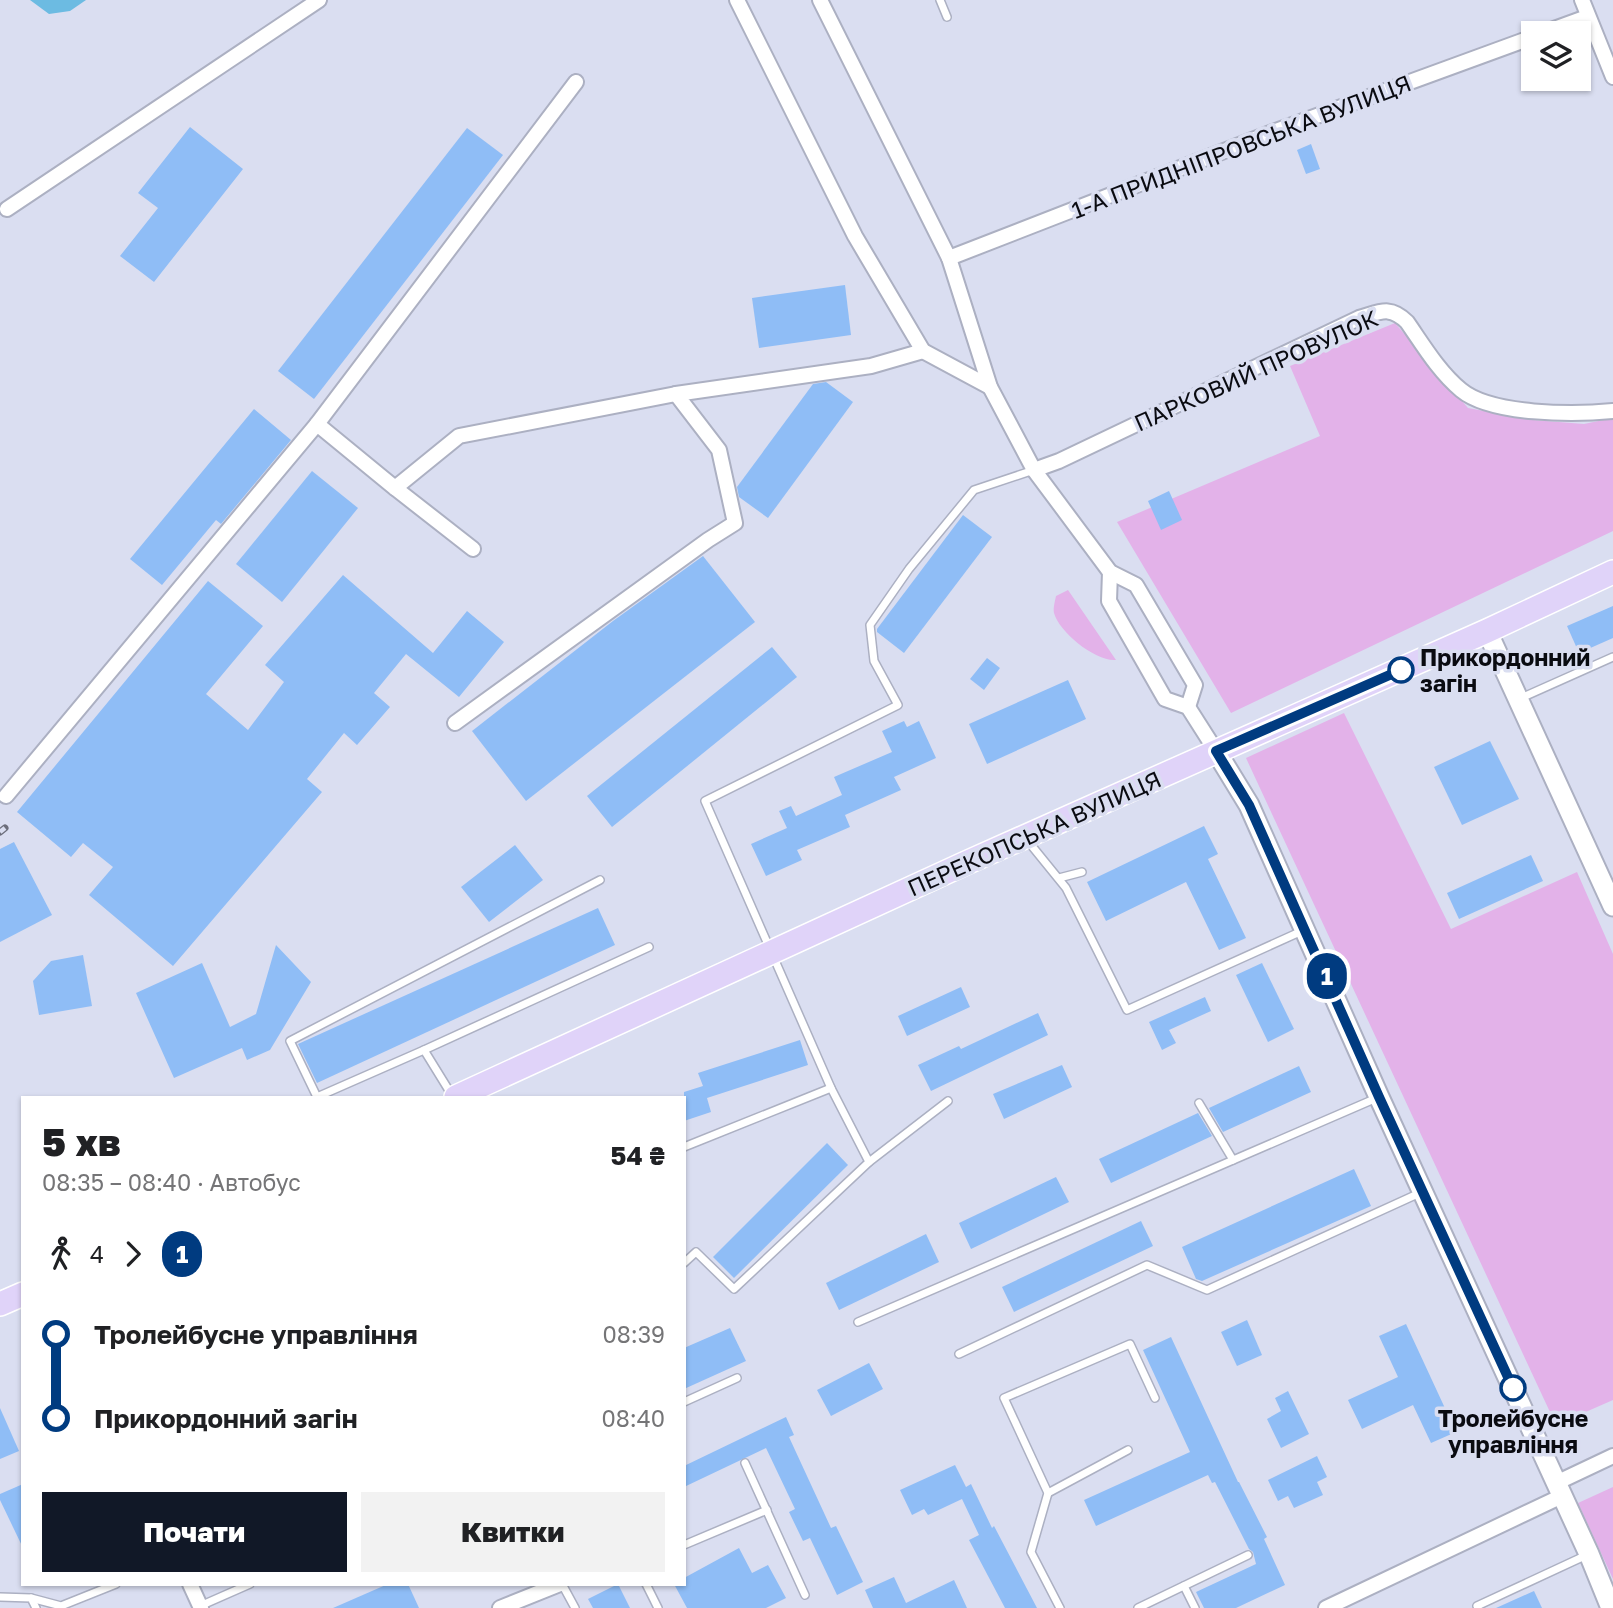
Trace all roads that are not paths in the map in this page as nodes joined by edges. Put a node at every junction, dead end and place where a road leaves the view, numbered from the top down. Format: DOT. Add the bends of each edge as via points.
graph roads {
  1 [pos="319,0"];
  2 [pos="737,0"];
  3 [pos="820,0"];
  4 [pos="940,0"];
  5 [pos="1581,0"];
  6 [pos="947,17"];
  7 [pos="1587,17"];
  8 [pos="1576,21"];
  9 [pos="1521,41"];
  10 [pos="1613,77"];
  11 [pos="576,82"];
  12 [pos="7,209"];
  13 [pos="949,258"];
  14 [pos="923,351"];
  15 [pos="990,387"];
  16 [pos="676,394"];
  17 [pos="1613,411"];
  18 [pos="317,424"];
  19 [pos="1034,470"];
  20 [pos="395,488"];
  21 [pos="473,549"];
  22 [pos="1110,572"];
  23 [pos="1613,572"];
  24 [pos="1488,631"];
  25 [pos="1613,657"];
  26 [pos="1520,698"];
  27 [pos="1188,708"];
  28 [pos="455,723"];
  29 [pos="1216,751"];
  30 [pos="6,796"];
  31 [pos="1024,837"];
  32 [pos="1082,872"];
  33 [pos="1059,878"];
  34 [pos="600,880"];
  35 [pos="1613,906"];
  36 [pos="1306,929"];
  37 [pos="649,947"];
  38 [pos="771,954"];
  39 [pos="425,1050"];
  40 [pos="831,1088"];
  41 [pos="317,1096"];
  42 [pos="319,1096"];
  43 [pos="454,1096"];
  44 [pos="457,1096"];
  45 [pos="1379,1097"];
  46 [pos="948,1101"];
  47 [pos="1199,1103"];
  48 [pos="686,1146"];
  49 [pos="1233,1160"];
  50 [pos="869,1162"];
  51 [pos="1423,1191"];
  52 [pos="686,1262"];
  53 [pos="21,1295"];
  54 [pos="0,1304"];
  55 [pos="858,1322"];
  56 [pos="959,1354"];
  57 [pos="737,1378"];
  58 [pos="1155,1398"];
  59 [pos="686,1401"];
  60 [pos="1129,1450"];
  61 [pos="1613,1456"];
  62 [pos="746,1463"];
  63 [pos="1559,1490"];
  64 [pos="1048,1493"];
  65 [pos="767,1510"];
  66 [pos="686,1544"];
  67 [pos="1589,1554"];
  68 [pos="1248,1555"];
  69 [pos="111,1586"];
  70 [pos="191,1586"];
  71 [pos="246,1586"];
  72 [pos="556,1586"];
  73 [pos="562,1586"];
  74 [pos="647,1586"];
  75 [pos="1184,1586"];
  76 [pos="805,1595"];
  77 [pos="0,1597"];
  78 [pos="31,1598"];
  79 [pos="201,1607"];
  80 [pos="36,1608"];
  81 [pos="500,1608"];
  82 [pos="575,1608"];
  83 [pos="658,1608"];
  84 [pos="1060,1608"];
  85 [pos="1138,1608"];
  86 [pos="1195,1608"];
  87 [pos="1326,1608"];
  88 [pos="1478,1608"];
  89 [pos="1611,1608"];
  1 -- 12 [label="street"];
  2 -- 14 [label="street" via="855,236"];
  3 -- 13 [label="street"];
  4 -- 6 [label="lane"];
  5 -- 7 [label="street"];
  7 -- 8 [label="street"];
  7 -- 10 [label="street"];
  9 -- 13 [label="street, 1-А ПРИДНІПРОВСЬКА ВУЛИЦЯ"];
  11 -- 18 [label="street"];
  13 -- 15 [label="street"];
  14 -- 15 [label="street"];
  14 -- 16 [label="street" via="871,366"];
  15 -- 19 [label="street"];
  16 -- 20 [label="street" via="459,436"];
  16 -- 28 [label="street" via="719,450 736,523"];
  17 -- 19 [label="street, ПАРКОВИЙ ПРОВУЛОК" via="1491,406 1461,390 1407,322 1391,310 1359,318"];
  18 -- 20 [label="street"];
  18 -- 30 [label="street"];
  19 -- 22 [label="street"];
  19 -- 38 [label="lane" via="974,490 870,625 874,661 898,705 705,802"];
  20 -- 21 [label="street"];
  22 -- 27 [label="street" via="1109,601 1158,688 1165,699"];
  22 -- 27 [label="street" via="1136,585 1195,685"];
  23 -- 24 [label="main road, ПЕРЕКОПСЬКА ВУЛИЦЯ"];
  24 -- 26 [label="main road"];
  24 -- 29 [label="main road, ПЕРЕКОПСЬКА ВУЛИЦЯ"];
  25 -- 26 [label="lane"];
  26 -- 35 [label="main road"];
  27 -- 29 [label="street"];
  29 -- 31 [label="main road, ПЕРЕКОПСЬКА ВУЛИЦЯ"];
  29 -- 36 [label="main road" via="1249,805"];
  31 -- 33 [label="lane"];
  31 -- 38 [label="main road, ПЕРЕКОПСЬКА ВУЛИЦЯ"];
  32 -- 33 [label="lane"];
  33 -- 36 [label="lane" via="1127,1010"];
  34 -- 41 [label="lane" via="290,1041"];
  36 -- 45 [label="main road"];
  37 -- 39 [label="lane"];
  38 -- 40 [label="lane"];
  38 -- 44 [label="main road, ПЕРЕКОПСЬКА ВУЛИЦЯ"];
  39 -- 42 [label="lane"];
  39 -- 43 [label="lane"];
  40 -- 48 [label="lane"];
  40 -- 50 [label="lane"];
  45 -- 49 [label="lane"];
  45 -- 51 [label="main road"];
  46 -- 50 [label="lane"];
  47 -- 49 [label="lane"];
  49 -- 55 [label="lane"];
  50 -- 52 [label="lane" via="734,1289 696,1252"];
  51 -- 56 [label="lane" via="1207,1290 1147,1265"];
  51 -- 63 [label="main road"];
  53 -- 54 [label="main road"];
  57 -- 59 [label="lane"];
  58 -- 64 [label="lane" via="1130,1344 1004,1398"];
  60 -- 64 [label="lane"];
  61 -- 63 [label="street"];
  62 -- 65 [label="lane"];
  63 -- 67 [label="main road"];
  63 -- 87 [label="street"];
  64 -- 84 [label="lane" via="1031,1552"];
  65 -- 66 [label="lane"];
  65 -- 76 [label="lane"];
  67 -- 88 [label="lane"];
  67 -- 89 [label="main road"];
  68 -- 75 [label="lane"];
  69 -- 78 [label="lane" via="61,1606"];
  70 -- 79 [label="street"];
  71 -- 79 [label="lane"];
  72 -- 81 [label="street"];
  73 -- 82 [label="lane"];
  74 -- 83 [label="lane"];
  75 -- 85 [label="lane"];
  75 -- 86 [label="lane"];
  77 -- 78 [label="lane"];
  78 -- 80 [label="lane"];
}
